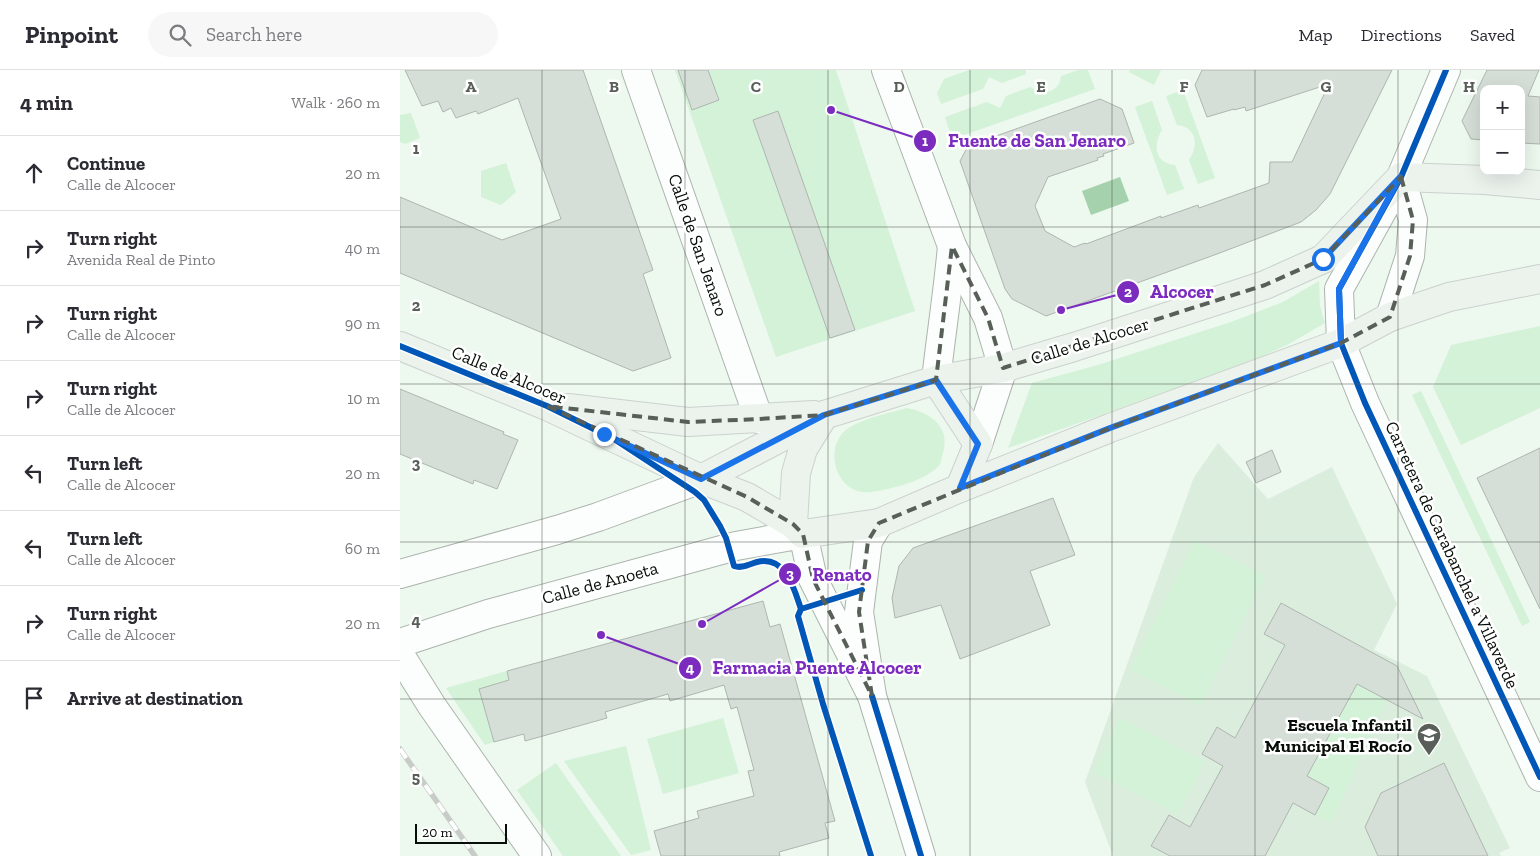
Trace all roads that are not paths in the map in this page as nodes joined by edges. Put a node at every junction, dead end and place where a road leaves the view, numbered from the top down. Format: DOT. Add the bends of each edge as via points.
graph roads {
  1 [pos="636,70"];
  2 [pos="886,70"];
  3 [pos="1446,70"];
  4 [pos="1400,177"];
  5 [pos="1540,185"];
  6 [pos="952,246"];
  7 [pos="1540,279"];
  8 [pos="1390,317"];
  9 [pos="1341,343"];
  10 [pos="400,346"];
  11 [pos="1003,368"];
  12 [pos="936,380"];
  13 [pos="547,406"];
  14 [pos="824,415"];
  15 [pos="759,419"];
  16 [pos="978,444"];
  17 [pos="701,479"];
  18 [pos="960,488"];
  19 [pos="879,523"];
  20 [pos="798,529"];
  21 [pos="400,574"];
  22 [pos="400,643"];
  23 [pos="400,655"];
  24 [pos="872,696"];
  25 [pos="1540,777"];
  26 [pos="537,856"];
  27 [pos="921,856"];
  1 -- 15 [label="street, Calle de San Jenaro"];
  2 -- 6 [label="street"];
  3 -- 4 [label="street, Carretera de Carabanchel a Villaverde"];
  4 -- 5 [label="main road"];
  4 -- 8 [label="street" via="1413,220 1410,256"];
  4 -- 9 [label="street, Carretera de Carabanchel a Villaverde" via="1339,289"];
  4 -- 11 [label="main road, Calle de Alcocer" via="1323,259 1264,285"];
  6 -- 11 [label="street" via="988,318"];
  6 -- 12 [label="street"];
  7 -- 8 [label="main road" via="1449,297"];
  8 -- 9 [label="main road"];
  9 -- 18 [label="main road" via="1110,428"];
  9 -- 25 [label="street, Carretera de Carabanchel a Villaverde" via="1365,403"];
  10 -- 13 [label="main road, Calle de Alcocer"];
  11 -- 12 [label="main road, Calle de Alcocer"];
  11 -- 16 [label="street"];
  12 -- 14 [label="main road, Calle de Alcocer"];
  12 -- 16 [label="main road"];
  13 -- 15 [label="main road, Calle de Alcocer" via="688,422"];
  13 -- 17 [label="main road, Calle de Alcocer"];
  14 -- 15 [label="main road, Calle de Alcocer"];
  14 -- 17 [label="main road, Calle de Alcocer"];
  14 -- 20 [label="main road" via="803,450 796,474"];
  16 -- 18 [label="main road"];
  17 -- 20 [label="main road, Calle de Alcocer" via="747,497"];
  17 -- 21 [label="street" via="557,530"];
  18 -- 19 [label="main road"];
  19 -- 20 [label="main road"];
  19 -- 24 [label="street" via="868,541 859,612"];
  20 -- 22 [label="street, Calle de Anoeta" via="488,614"];
  20 -- 24 [label="street" via="813,579"];
  23 -- 26 [label="street"];
  24 -- 27 [label="street"];
}
